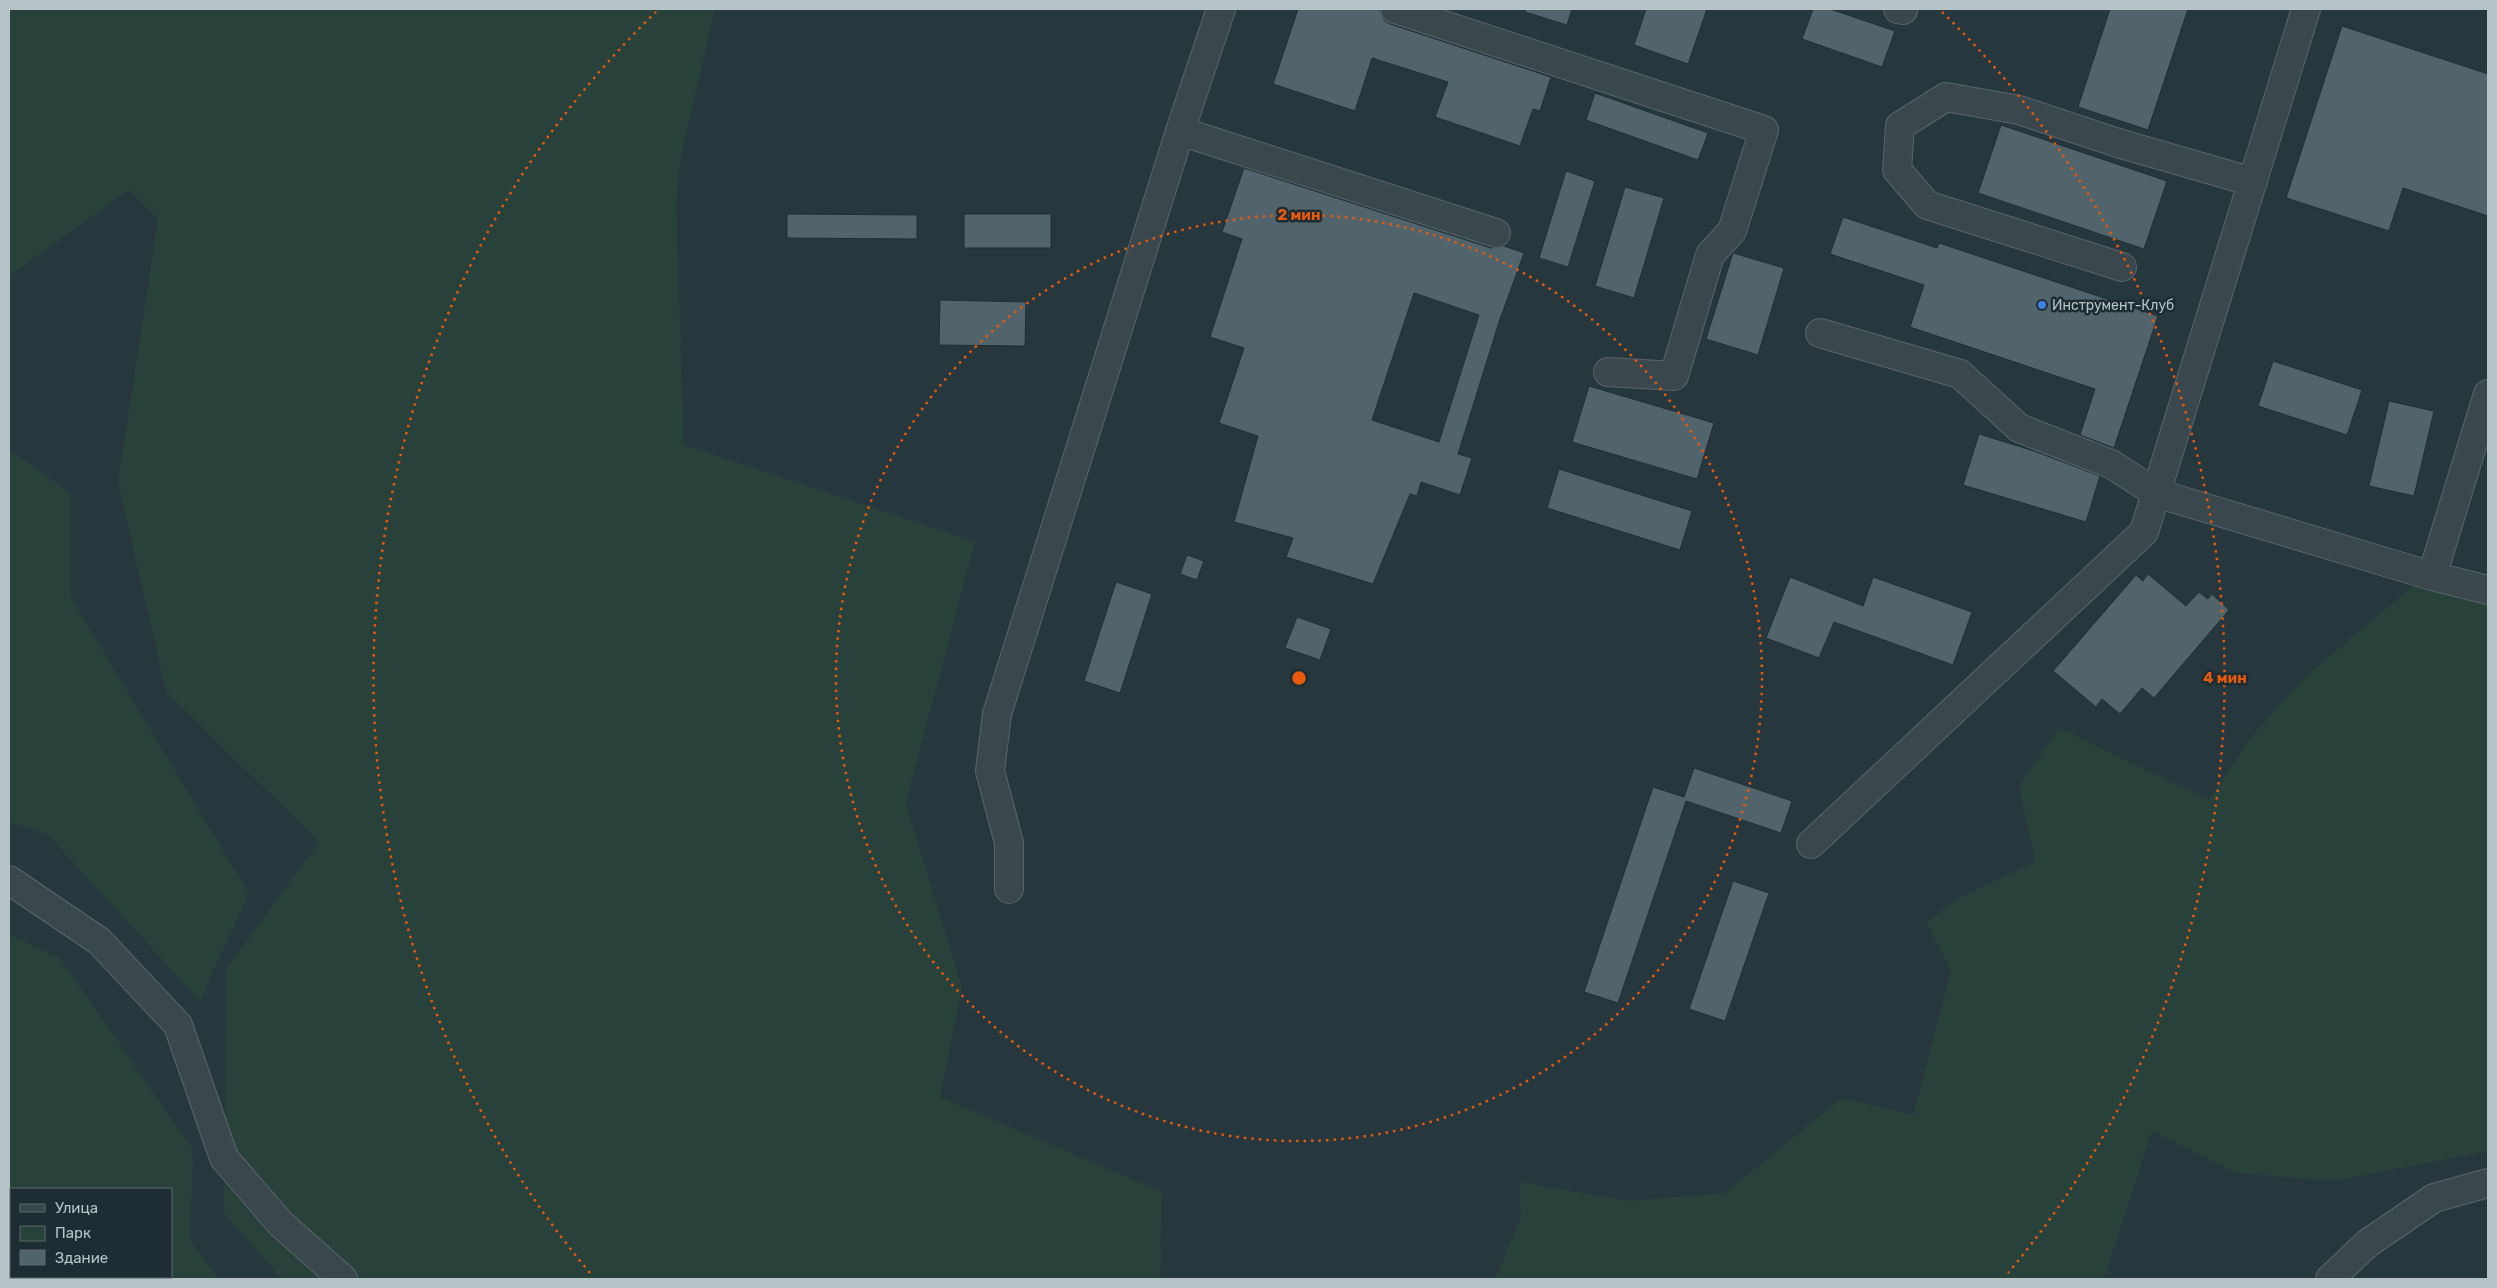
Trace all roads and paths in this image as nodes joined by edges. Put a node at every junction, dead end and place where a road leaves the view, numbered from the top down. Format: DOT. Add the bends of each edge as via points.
graph roads {
  1 [pos="1221,9"];
  2 [pos="1395,9"];
  3 [pos="2306,9"];
  4 [pos="1180,131"];
  5 [pos="2253,182"];
  6 [pos="1496,233"];
  7 [pos="2122,266"];
  8 [pos="1820,334"];
  9 [pos="1608,372"];
  10 [pos="2488,394"];
  11 [pos="2156,493"];
  12 [pos="2432,576"];
  13 [pos="2488,590"];
  14 [pos="1811,844"];
  15 [pos="9,880"];
  16 [pos="1009,889"];
  17 [pos="2488,1183"];
  18 [pos="343,1279"];
  19 [pos="2330,1279"];
  1 -- 4 [label="street"];
  2 -- 9 [label="street" via="1764,130 1732,231 1710,255 1674,376"];
  3 -- 5 [label="street"];
  4 -- 6 [label="street"];
  4 -- 16 [label="street" via="997,714 990,771 1009,843"];
  5 -- 7 [label="street" via="2019,110 1946,97 1900,126 1897,170 1927,205"];
  5 -- 11 [label="street"];
  8 -- 11 [label="street" via="1960,374 2019,428 2111,464"];
  10 -- 12 [label="street"];
  11 -- 12 [label="street"];
  11 -- 14 [label="street" via="2144,532"];
  12 -- 13 [label="street"];
  15 -- 18 [label="street" via="99,941 178,1025 224,1158 281,1224"];
  17 -- 19 [label="street" via="2434,1198 2368,1243"];
}
